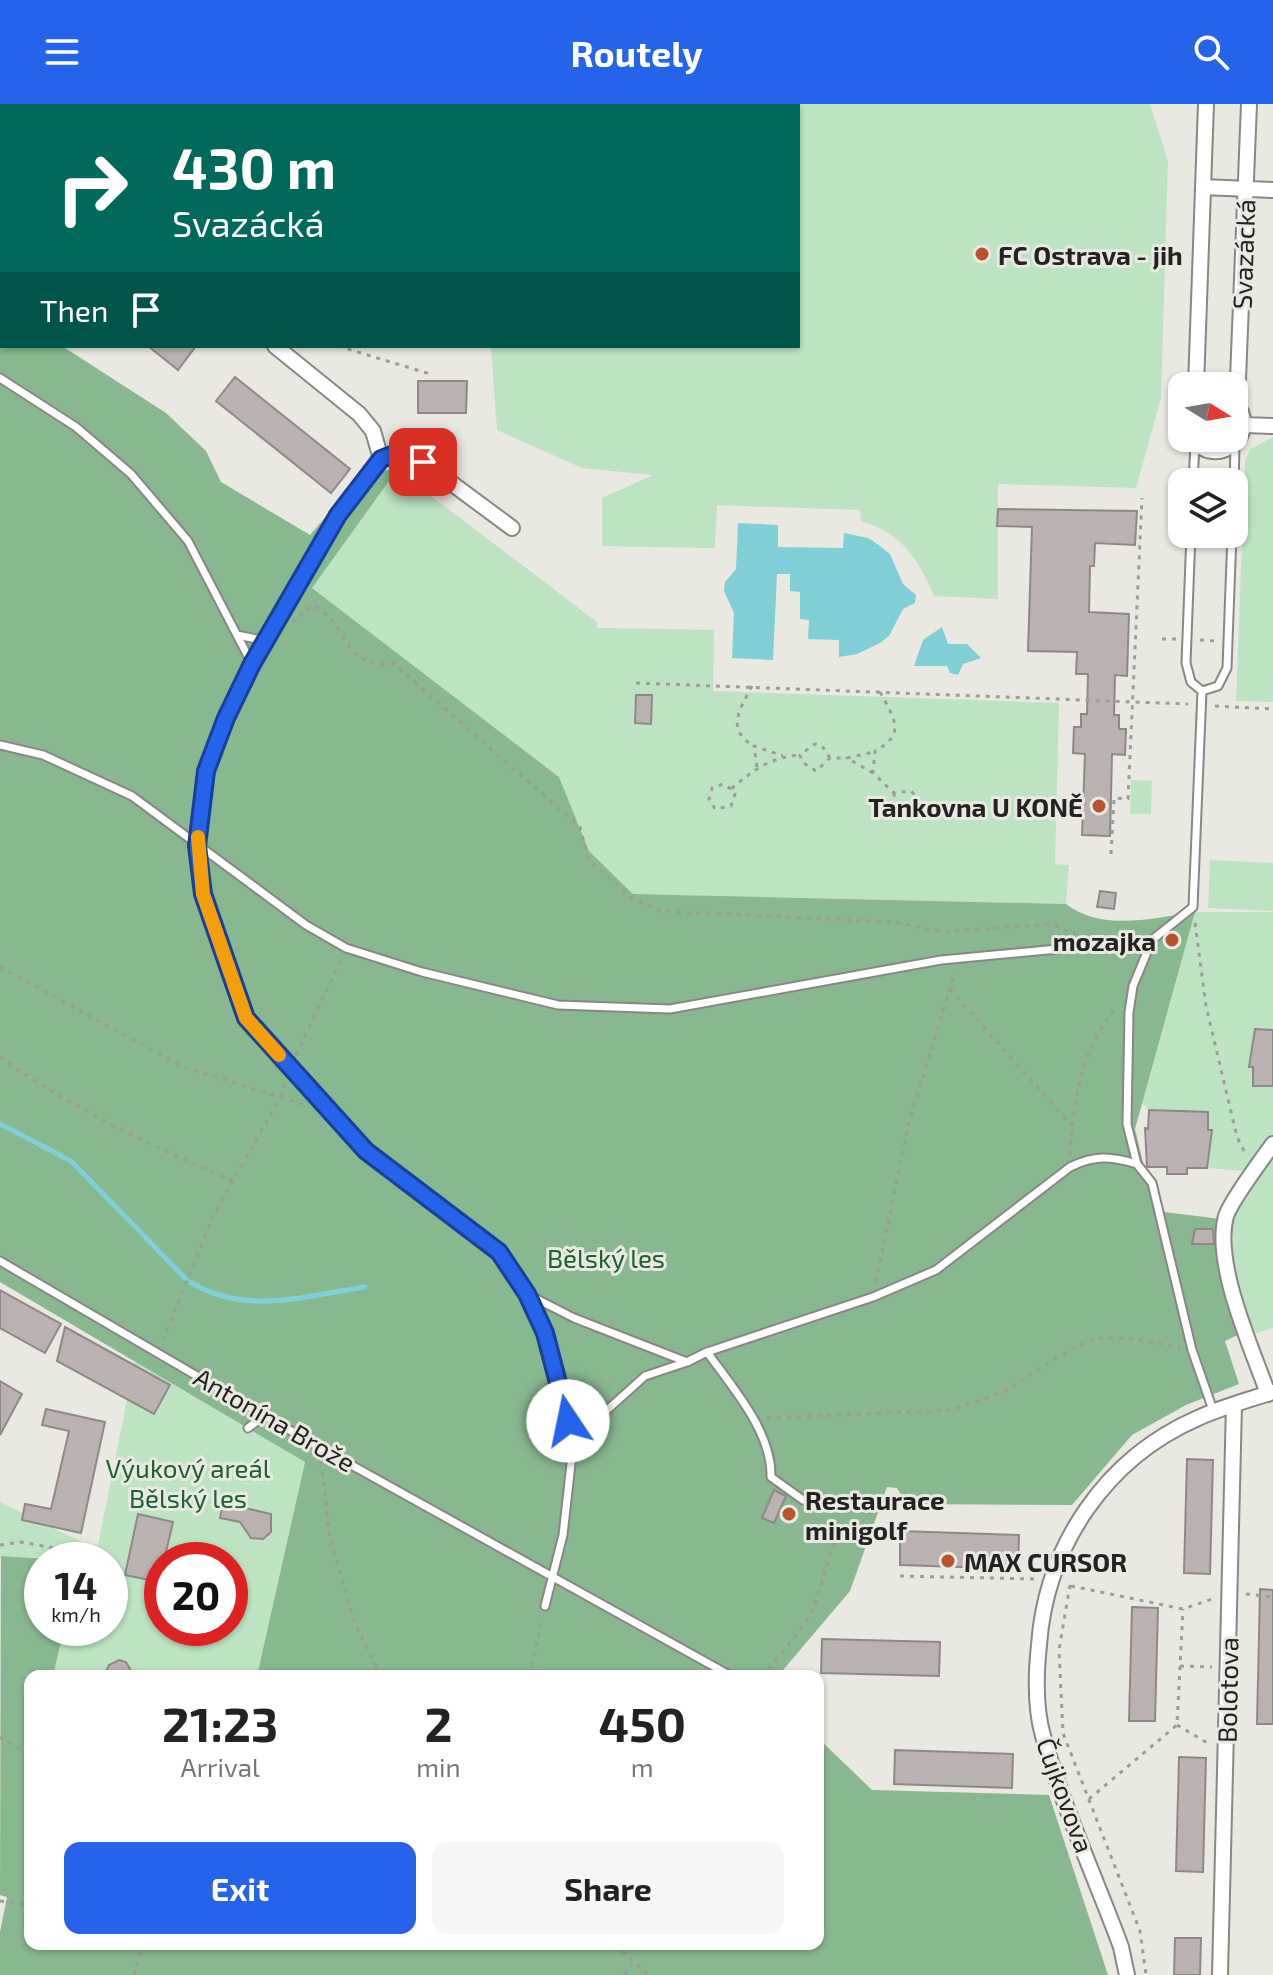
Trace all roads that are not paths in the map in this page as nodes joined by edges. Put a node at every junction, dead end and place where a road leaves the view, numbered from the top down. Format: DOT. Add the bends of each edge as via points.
graph roads {
  1 [pos="1206,104"];
  2 [pos="1249,104"];
  3 [pos="1203,187"];
  4 [pos="1246,188"];
  5 [pos="1273,190"];
  6 [pos="284,349"];
  7 [pos="1196,372"];
  8 [pos="1237,372"];
  9 [pos="0,378"];
  10 [pos="1248,425"];
  11 [pos="1273,426"];
  12 [pos="381,459"];
  13 [pos="512,528"];
  14 [pos="1190,548"];
  15 [pos="1231,548"];
  16 [pos="236,635"];
  17 [pos="266,641"];
  18 [pos="252,664"];
  19 [pos="1202,691"];
  20 [pos="0,745"];
  21 [pos="197,846"];
  22 [pos="1152,940"];
  23 [pos="1273,1144"];
  24 [pos="1137,1164"];
  25 [pos="0,1261"];
  26 [pos="527,1294"];
  27 [pos="707,1352"];
  28 [pos="1273,1354"];
  29 [pos="1256,1360"];
  30 [pos="687,1362"];
  31 [pos="1271,1393"];
  32 [pos="1234,1405"];
  33 [pos="1214,1412"];
  34 [pos="265,1415"];
  35 [pos="248,1428"];
  36 [pos="573,1446"];
  37 [pos="871,1508"];
  38 [pos="551,1576"];
  39 [pos="545,1606"];
  40 [pos="720,1670"];
  41 [pos="1127,1975"];
  42 [pos="1220,1975"];
  1 -- 3 [label="street, Svazácká"];
  2 -- 4 [label="street, Svazácká"];
  3 -- 4 [label="street"];
  3 -- 7 [label="street, Svazácká"];
  4 -- 5 [label="street"];
  4 -- 8 [label="street, Svazácká"];
  6 -- 12 [label="street" via="359,414 373,431"];
  9 -- 16 [label="lane" via="76,427 131,474 188,541"];
  10 -- 11 [label="street"];
  12 -- 13 [label="street" via="397,453 423,462"];
  12 -- 17 [label="lane" via="338,515"];
  14 -- 19 [label="lane" via="1186,663 1191,682"];
  15 -- 19 [label="lane" via="1227,668 1218,686"];
  16 -- 17 [label="lane"];
  16 -- 18 [label="lane"];
  17 -- 18 [label="lane"];
  18 -- 21 [label="lane" via="206,771"];
  19 -- 22 [label="lane" via="1193,907"];
  20 -- 21 [label="lane" via="43,755 132,796"];
  21 -- 22 [label="lane" via="346,948 558,1005 670,1009 960,958"];
  21 -- 26 [label="lane" via="203,894 246,1018 366,1151 499,1252"];
  22 -- 24 [label="lane" via="1133,986 1129,1012 1127,1124"];
  23 -- 29 [label="street" via="1226,1216 1225,1254"];
  24 -- 27 [label="lane" via="1091,1157 1070,1167 936,1270 873,1297"];
  24 -- 33 [label="lane" via="1152,1183 1192,1350"];
  25 -- 34 [label="lane, Antonína Brože"];
  26 -- 30 [label="lane"];
  26 -- 36 [label="lane" via="557,1370"];
  27 -- 30 [label="lane"];
  27 -- 37 [label="lane" via="772,1456 771,1477 803,1500"];
  28 -- 29 [label="street"];
  29 -- 31 [label="street"];
  30 -- 36 [label="lane" via="645,1376"];
  31 -- 32 [label="street, Čujkovova"];
  32 -- 33 [label="street, Čujkovova"];
  32 -- 42 [label="street, Bolotova"];
  33 -- 41 [label="street, Čujkovova" via="1152,1445 1114,1475 1080,1516 1041,1616 1036,1671 1042,1734"];
  34 -- 35 [label="lane"];
  34 -- 38 [label="lane, Antonína Brože"];
  36 -- 38 [label="lane" via="563,1535"];
  38 -- 39 [label="lane"];
  38 -- 40 [label="lane, Antonína Brože"];
}
